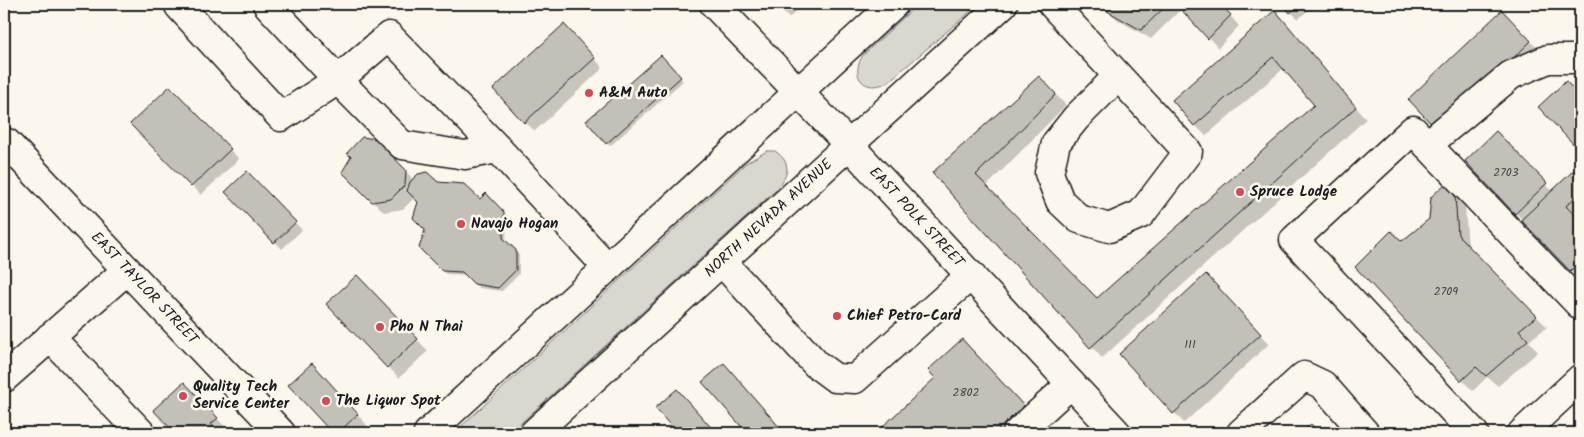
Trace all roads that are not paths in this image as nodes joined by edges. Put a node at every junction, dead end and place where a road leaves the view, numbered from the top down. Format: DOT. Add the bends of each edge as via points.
graph roads {
  1 [pos="182,4"];
  2 [pos="267,4"];
  3 [pos="714,4"];
  4 [pos="894,4"];
  5 [pos="1002,4"];
  6 [pos="1052,4"];
  7 [pos="1580,58"];
  8 [pos="1118,76"];
  9 [pos="338,80"];
  10 [pos="799,92"];
  11 [pos="7,143"];
  12 [pos="850,145"];
  13 [pos="1427,145"];
  14 [pos="498,148"];
  15 [pos="722,262"];
  16 [pos="608,268"];
  17 [pos="127,270"];
  18 [pos="970,275"];
  19 [pos="1580,305"];
  20 [pos="50,337"];
  21 [pos="4,378"];
  22 [pos="1580,379"];
  23 [pos="1071,384"];
  24 [pos="141,433"];
  25 [pos="281,433"];
  26 [pos="428,433"];
  27 [pos="534,433"];
  28 [pos="1018,433"];
  29 [pos="1117,433"];
  30 [pos="1240,433"];
  31 [pos="1365,433"];
  32 [pos="1474,433"];
  33 [pos="1522,433"];
  1 -- 9 [label="main road" via="179,6 282,116"];
  2 -- 9 [label="main road"];
  3 -- 10 [label="main road, EAST POLK STREET"];
  4 -- 10 [label="main road"];
  5 -- 12 [label="main road, NORTH NEVADA AVENUE"];
  6 -- 8 [label="main road"];
  7 -- 13 [label="main road" via="1548,59 1511,75"];
  8 -- 8 [label="main road" via="1188,152 1141,214 1109,228 1079,219 1060,201 1049,173 1056,143"];
  9 -- 14 [label="main road" via="402,145 465,155"];
  9 -- 14 [label="main road" via="389,36"];
  10 -- 12 [label="main road, EAST POLK STREET"];
  10 -- 16 [label="main road"];
  11 -- 17 [label="main road, EAST TAYLOR STREET"];
  12 -- 15 [label="main road, NORTH NEVADA AVENUE"];
  12 -- 18 [label="main road, EAST POLK STREET"];
  13 -- 19 [label="main road"];
  13 -- 32 [label="main road" via="1413,130 1294,240"];
  14 -- 16 [label="main road"];
  15 -- 18 [label="main road" via="816,364 835,378 855,379"];
  15 -- 27 [label="main road, NORTH NEVADA AVENUE"];
  16 -- 26 [label="main road"];
  17 -- 20 [label="main road"];
  17 -- 25 [label="main road, EAST TAYLOR STREET"];
  18 -- 23 [label="main road, EAST POLK STREET"];
  20 -- 21 [label="main road"];
  20 -- 24 [label="main road"];
  22 -- 33 [label="main road"];
  23 -- 28 [label="main road"];
  23 -- 29 [label="main road, EAST POLK STREET"];
  30 -- 31 [label="main road" via="1304,376 1323,385"];
}
